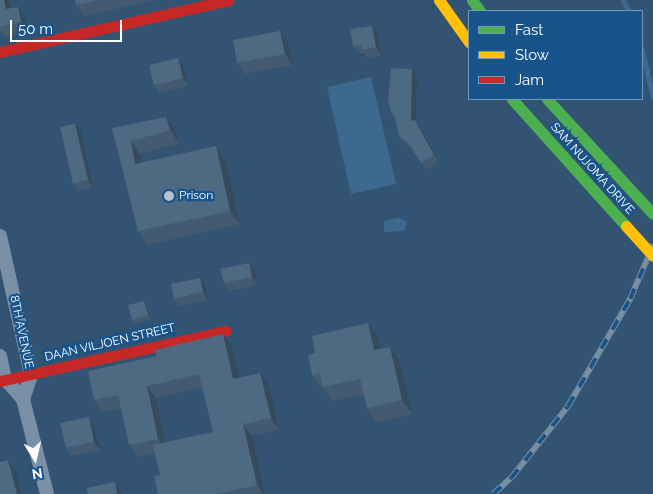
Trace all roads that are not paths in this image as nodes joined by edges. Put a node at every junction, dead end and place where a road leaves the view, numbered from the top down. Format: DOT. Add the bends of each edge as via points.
graph roads {
  1 [pos="228,0"];
  2 [pos="439,0"];
  3 [pos="468,41"];
  4 [pos="0,52"];
  5 [pos="513,100"];
  6 [pos="548,100"];
  7 [pos="653,214"];
  8 [pos="0,236"];
  9 [pos="653,256"];
  10 [pos="226,331"];
  11 [pos="0,356"];
  12 [pos="31,375"];
  13 [pos="3,380"];
  14 [pos="23,399"];
  15 [pos="47,494"];
  1 -- 4 [label="street"];
  2 -- 3 [label="street"];
  5 -- 9 [label="street, SAM NUJOMA DRIVE, bridge"];
  6 -- 7 [label="street, SAM NUJOMA DRIVE"];
  8 -- 12 [label="street, 8TH AVENUE"];
  10 -- 12 [label="street, DAAN VILJOEN STREET"];
  11 -- 13 [label="street, 8TH AVENUE"];
  12 -- 13 [label="street, DAAN VILJOEN STREET"];
  12 -- 14 [label="street, 8TH AVENUE"];
  13 -- 14 [label="street, 8TH AVENUE"];
  14 -- 15 [label="street, 8TH AVENUE"];
}
